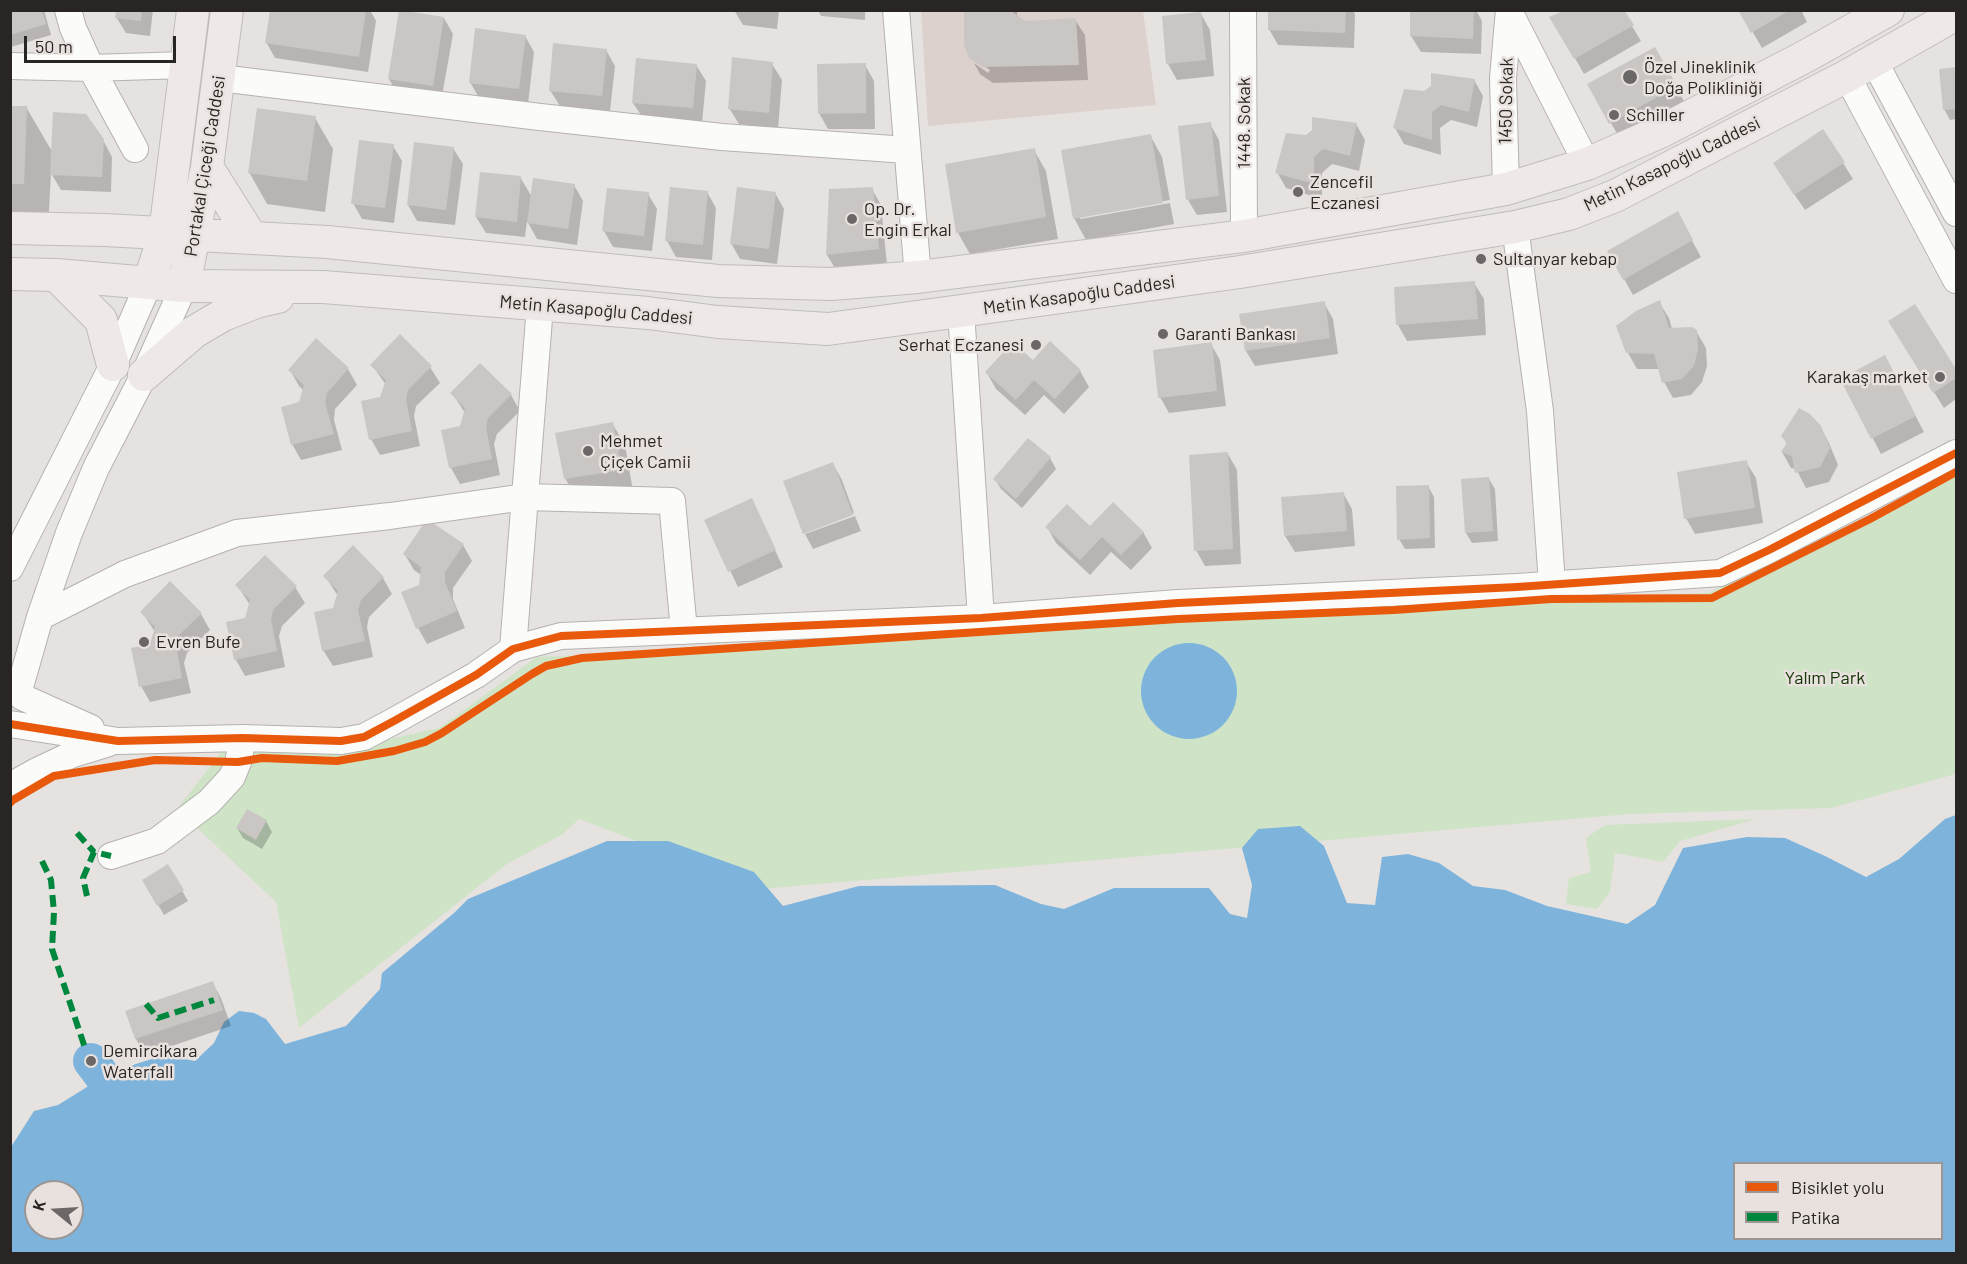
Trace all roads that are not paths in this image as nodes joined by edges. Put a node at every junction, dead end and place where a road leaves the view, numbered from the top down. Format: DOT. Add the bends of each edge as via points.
graph roads {
  1 [pos="68,10"];
  2 [pos="192,10"];
  3 [pos="227,10"];
  4 [pos="896,10"];
  5 [pos="1243,10"];
  6 [pos="1888,10"];
  7 [pos="1509,12"];
  8 [pos="1956,14"];
  9 [pos="1850,20"];
  10 [pos="1874,61"];
  11 [pos="185,65"];
  12 [pos="10,66"];
  13 [pos="91,68"];
  14 [pos="1847,76"];
  15 [pos="220,78"];
  16 [pos="135,149"];
  17 [pos="907,150"];
  18 [pos="1587,164"];
  19 [pos="207,167"];
  20 [pos="173,168"];
  21 [pos="1506,189"];
  22 [pos="1956,213"];
  23 [pos="1515,227"];
  24 [pos="10,228"];
  25 [pos="105,230"];
  26 [pos="171,234"];
  27 [pos="1244,236"];
  28 [pos="251,237"];
  29 [pos="10,274"];
  30 [pos="56,275"];
  31 [pos="918,277"];
  32 [pos="1956,280"];
  33 [pos="149,283"];
  34 [pos="184,286"];
  35 [pos="323,287"];
  36 [pos="540,306"];
  37 [pos="961,311"];
  38 [pos="113,364"];
  39 [pos="144,375"];
  40 [pos="1956,453"];
  41 [pos="525,498"];
  42 [pos="10,568"];
  43 [pos="1552,584"];
  44 [pos="40,617"];
  45 [pos="981,618"];
  46 [pos="684,631"];
  47 [pos="513,649"];
  48 [pos="18,686"];
  49 [pos="10,723"];
  50 [pos="243,738"];
  51 [pos="118,741"];
  52 [pos="10,786"];
  53 [pos="111,856"];
  1 -- 13 [label="street"];
  2 -- 11 [label="main road, Portakal Çiceği Caddesi"];
  3 -- 15 [label="main road, Portakal Çiceği Caddesi"];
  4 -- 17 [label="street"];
  5 -- 27 [label="street, 1448. Sokak"];
  6 -- 9 [label="main road, Metin Kasapoğlu Caddesi"];
  7 -- 18 [label="street, 1450 Sokak"];
  7 -- 21 [label="street, 1450 Sokak" via="1503,78"];
  8 -- 10 [label="main road, Metin Kasapoğlu Caddesi"];
  9 -- 18 [label="main road, Metin Kasapoğlu Caddesi" via="1662,131"];
  10 -- 14 [label="main road, Metin Kasapoğlu Caddesi"];
  10 -- 22 [label="street"];
  11 -- 13 [label="street"];
  11 -- 20 [label="main road, Portakal Çiceği Caddesi"];
  12 -- 13 [label="street"];
  13 -- 16 [label="street"];
  14 -- 23 [label="main road, Metin Kasapoğlu Caddesi" via="1615,196 1569,214"];
  14 -- 32 [label="street"];
  15 -- 17 [label="street" via="700,134"];
  15 -- 19 [label="main road, Portakal Çiceği Caddesi"];
  17 -- 31 [label="street"];
  18 -- 21 [label="main road, Metin Kasapoğlu Caddesi"];
  19 -- 26 [label="main road, Portakal Çiceği Caddesi"];
  19 -- 28 [label="main road"];
  20 -- 25 [label="main road" via="155,202 132,221"];
  20 -- 26 [label="main road, Portakal Çiceği Caddesi"];
  21 -- 27 [label="main road, Metin Kasapoğlu Caddesi"];
  23 -- 37 [label="main road, Metin Kasapoğlu Caddesi" via="1240,272"];
  23 -- 43 [label="street" via="1540,411"];
  24 -- 25 [label="main road, Metin Kasapoğlu Caddesi"];
  25 -- 26 [label="main road, Metin Kasapoğlu Caddesi"];
  26 -- 28 [label="main road, Metin Kasapoğlu Caddesi"];
  26 -- 33 [label="main road, Portakal Çiceği Caddesi"];
  26 -- 34 [label="main road, Portakal Çiceği Caddesi"];
  27 -- 31 [label="main road, Metin Kasapoğlu Caddesi"];
  28 -- 31 [label="main road, Metin Kasapoğlu Caddesi" via="718,281 831,284"];
  29 -- 30 [label="main road, Metin Kasapoğlu Caddesi"];
  30 -- 33 [label="main road, Metin Kasapoğlu Caddesi"];
  30 -- 38 [label="main road" via="101,320"];
  33 -- 34 [label="main road, Metin Kasapoğlu Caddesi"];
  33 -- 38 [label="street"];
  34 -- 35 [label="main road, Metin Kasapoğlu Caddesi"];
  34 -- 39 [label="street"];
  35 -- 36 [label="main road, Metin Kasapoğlu Caddesi"];
  35 -- 39 [label="main road" via="256,302 223,315 194,332"];
  36 -- 37 [label="main road, Metin Kasapoğlu Caddesi" via="828,329"];
  36 -- 41 [label="street"];
  37 -- 45 [label="street"];
  38 -- 42 [label="street"];
  39 -- 44 [label="street" via="96,468"];
  40 -- 43 [label="street" via="1720,573"];
  41 -- 44 [label="street" via="237,533 125,574"];
  41 -- 46 [label="street" via="672,501"];
  41 -- 47 [label="street"];
  43 -- 45 [label="street" via="1178,603"];
  44 -- 48 [label="street"];
  45 -- 46 [label="street"];
  46 -- 47 [label="street" via="561,636"];
  47 -- 50 [label="street" via="476,675 364,737 341,741"];
  48 -- 49 [label="street" via="21,706"];
  48 -- 51 [label="street"];
  49 -- 51 [label="street"];
  50 -- 51 [label="street"];
  50 -- 53 [label="street" via="232,777 209,802 157,841"];
  51 -- 52 [label="street" via="73,754"];
}
